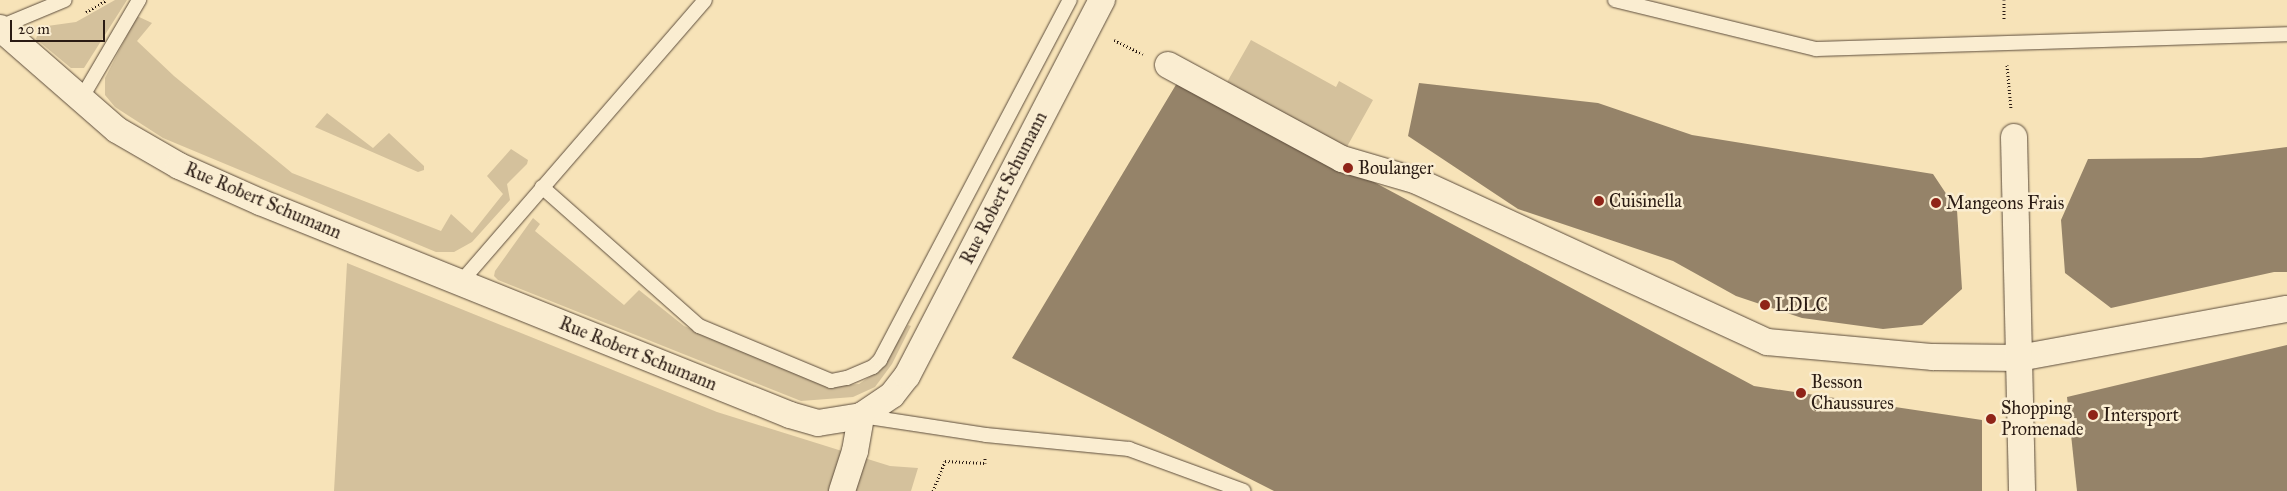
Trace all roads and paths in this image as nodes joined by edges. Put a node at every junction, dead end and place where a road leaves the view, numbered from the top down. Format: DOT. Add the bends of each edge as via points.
graph roads {
  1 [pos="65,0"];
  2 [pos="138,0"];
  3 [pos="706,0"];
  4 [pos="1070,0"];
  5 [pos="1102,0"];
  6 [pos="1615,0"];
  7 [pos="50,3"];
  8 [pos="0,28"];
  9 [pos="2287,34"];
  10 [pos="1110,38"];
  11 [pos="1168,66"];
  12 [pos="81,99"];
  13 [pos="2014,137"];
  14 [pos="542,187"];
  15 [pos="460,283"];
  16 [pos="2287,309"];
  17 [pos="2019,358"];
  18 [pos="861,416"];
  19 [pos="986,435"];
  20 [pos="842,491"];
  21 [pos="933,491"];
  22 [pos="1244,491"];
  23 [pos="2022,491"];
  1 -- 7 [label="lane"];
  2 -- 12 [label="lane"];
  3 -- 14 [label="lane"];
  4 -- 14 [label="lane" via="880,360 873,367 847,378 831,381 699,326"];
  5 -- 18 [label="street, Rue Robert Schumann" via="907,376 892,395"];
  6 -- 9 [label="lane" via="1816,49"];
  7 -- 8 [label="lane"];
  8 -- 12 [label="street, Rue Robert Schumann"];
  10 -- 11 [label="path"];
  11 -- 17 [label="street" via="1342,159 1417,181 1766,342 1933,357"];
  12 -- 15 [label="street, Rue Robert Schumann" via="117,130 179,166"];
  13 -- 17 [label="street"];
  14 -- 15 [label="lane"];
  15 -- 18 [label="street, Rue Robert Schumann" via="790,415 818,423"];
  16 -- 17 [label="street"];
  17 -- 23 [label="street"];
  18 -- 19 [label="lane"];
  18 -- 20 [label="street" via="855,452"];
  19 -- 21 [label="path" via="985,463 945,460"];
  19 -- 22 [label="lane" via="1129,449"];
}
